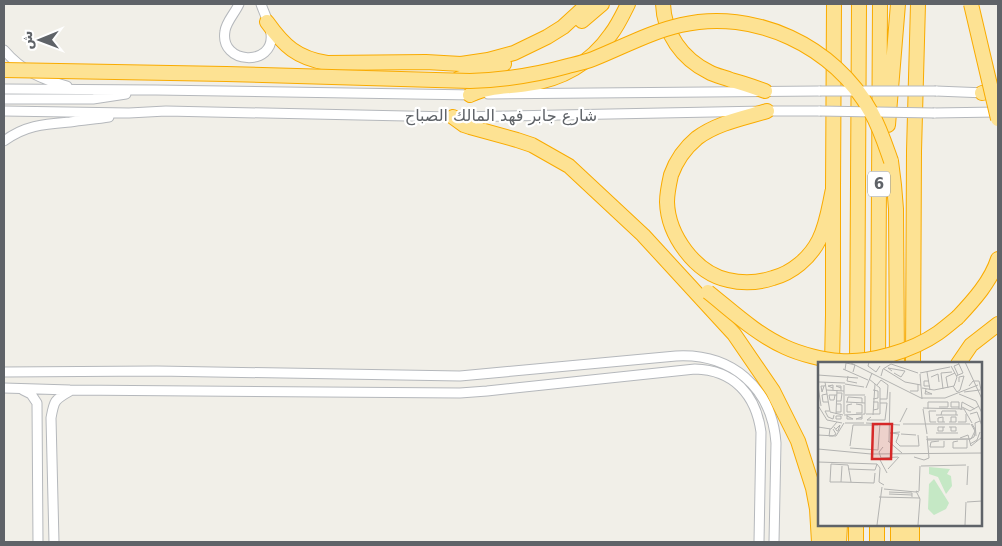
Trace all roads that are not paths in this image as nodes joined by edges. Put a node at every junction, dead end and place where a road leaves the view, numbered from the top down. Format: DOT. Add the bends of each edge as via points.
graph roads {
  1 [pos="239,4"];
  2 [pos="261,4"];
  3 [pos="588,4"];
  4 [pos="602,4"];
  5 [pos="628,4"];
  6 [pos="663,4"];
  7 [pos="859,4"];
  8 [pos="880,4"];
  9 [pos="898,4"];
  10 [pos="918,4"];
  11 [pos="971,4"];
  12 [pos="834,6"];
  13 [pos="267,22"];
  14 [pos="4,50"];
  15 [pos="4,70"];
  16 [pos="452,80"];
  17 [pos="4,89"];
  18 [pos="79,90"];
  19 [pos="143,90"];
  20 [pos="765,91"];
  21 [pos="998,92"];
  22 [pos="982,93"];
  23 [pos="470,95"];
  24 [pos="4,99"];
  25 [pos="4,111"];
  26 [pos="767,111"];
  27 [pos="129,112"];
  28 [pos="998,112"];
  29 [pos="453,117"];
  30 [pos="998,119"];
  31 [pos="4,141"];
  32 [pos="832,189"];
  33 [pos="879,226"];
  34 [pos="643,235"];
  35 [pos="998,259"];
  36 [pos="998,324"];
  37 [pos="832,362"];
  38 [pos="857,362"];
  39 [pos="878,362"];
  40 [pos="897,362"];
  41 [pos="913,362"];
  42 [pos="959,362"];
  43 [pos="550,368"];
  44 [pos="4,373"];
  45 [pos="298,373"];
  46 [pos="551,384"];
  47 [pos="4,387"];
  48 [pos="20,388"];
  49 [pos="70,390"];
  50 [pos="299,391"];
  51 [pos="828,526"];
  52 [pos="840,526"];
  53 [pos="856,526"];
  54 [pos="877,526"];
  55 [pos="898,526"];
  56 [pos="912,526"];
  57 [pos="38,542"];
  58 [pos="54,542"];
  59 [pos="759,542"];
  60 [pos="774,542"];
  61 [pos="819,542"];
  62 [pos="828,542"];
  63 [pos="839,542"];
  64 [pos="856,542"];
  65 [pos="877,542"];
  66 [pos="898,542"];
  67 [pos="912,542"];
  1 -- 13 [label="street" via="227,24 224,38 226,45 238,56 251,58 264,52 271,40"];
  2 -- 13 [label="street"];
  3 -- 13 [label="highway" via="563,27 532,46 506,56 461,64 317,61 289,48"];
  4 -- 16 [label="highway" via="566,33 532,53"];
  5 -- 23 [label="highway" via="605,43 577,67 542,82 487,89"];
  6 -- 20 [label="highway" via="669,31 688,58 708,72"];
  7 -- 38 [label="highway, 6"];
  8 -- 33 [label="highway, 6"];
  9 -- 33 [label="highway"];
  10 -- 41 [label="highway"];
  11 -- 30 [label="highway, bridge"];
  12 -- 32 [label="highway"];
  14 -- 18 [label="street" via="36,76"];
  15 -- 16 [label="highway, bridge"];
  16 -- 40 [label="highway, bridge" via="490,80 540,73 592,59 663,29 704,21 745,23 784,34 803,44 836,68 855,88 882,135 890,161 896,209"];
  17 -- 18 [label="street, شارع جابر فهد المالك الصباح"];
  18 -- 19 [label="street, شارع جابر فهد المالك الصباح"];
  19 -- 23 [label="street, شارع جابر فهد المالك الصباح"];
  19 -- 24 [label="street" via="93,98"];
  20 -- 22 [label="street, شارع جابر فهد المالك الصباح, bridge"];
  20 -- 23 [label="street, شارع جابر فهد المالك الصباح"];
  21 -- 22 [label="highway"];
  25 -- 27 [label="street, شارع جابر فهد المالك الصباح"];
  26 -- 28 [label="street, شارع جابر فهد المالك الصباح, bridge"];
  26 -- 29 [label="street, شارع جابر فهد المالك الصباح"];
  26 -- 32 [label="highway" via="711,129 696,139 674,167 667,201 669,219 684,250 711,273 727,280 762,282 779,277 795,268 818,242 825,226"];
  27 -- 29 [label="street, شارع جابر فهد المالك الصباح"];
  27 -- 31 [label="street" via="39,125"];
  29 -- 34 [label="highway" via="464,125 532,145 569,166"];
  32 -- 37 [label="highway"];
  33 -- 39 [label="highway, 6"];
  34 -- 35 [label="highway, bridge" via="762,334 785,348 808,356 840,361 891,354 937,334 977,296"];
  34 -- 61 [label="highway" via="734,334 772,391 798,441 807,468 817,510"];
  36 -- 42 [label="highway" via="971,346"];
  43 -- 45 [label="street" via="460,376"];
  43 -- 46 [label="street" via="555,376"];
  43 -- 60 [label="street" via="676,356 695,356 732,367 762,397 773,424 776,443"];
  44 -- 45 [label="street"];
  45 -- 50 [label="street"];
  46 -- 50 [label="street" via="460,393"];
  46 -- 59 [label="street" via="695,369 709,370 730,378 747,394 760,424"];
  47 -- 48 [label="street"];
  48 -- 49 [label="street"];
  48 -- 57 [label="street" via="31,394 37,403"];
  49 -- 50 [label="street"];
  49 -- 58 [label="street" via="58,397 51,418"];
  51 -- 62 [label="highway"];
  52 -- 63 [label="highway"];
  53 -- 64 [label="highway"];
  54 -- 65 [label="highway"];
  55 -- 66 [label="highway"];
  56 -- 67 [label="highway"];
}
